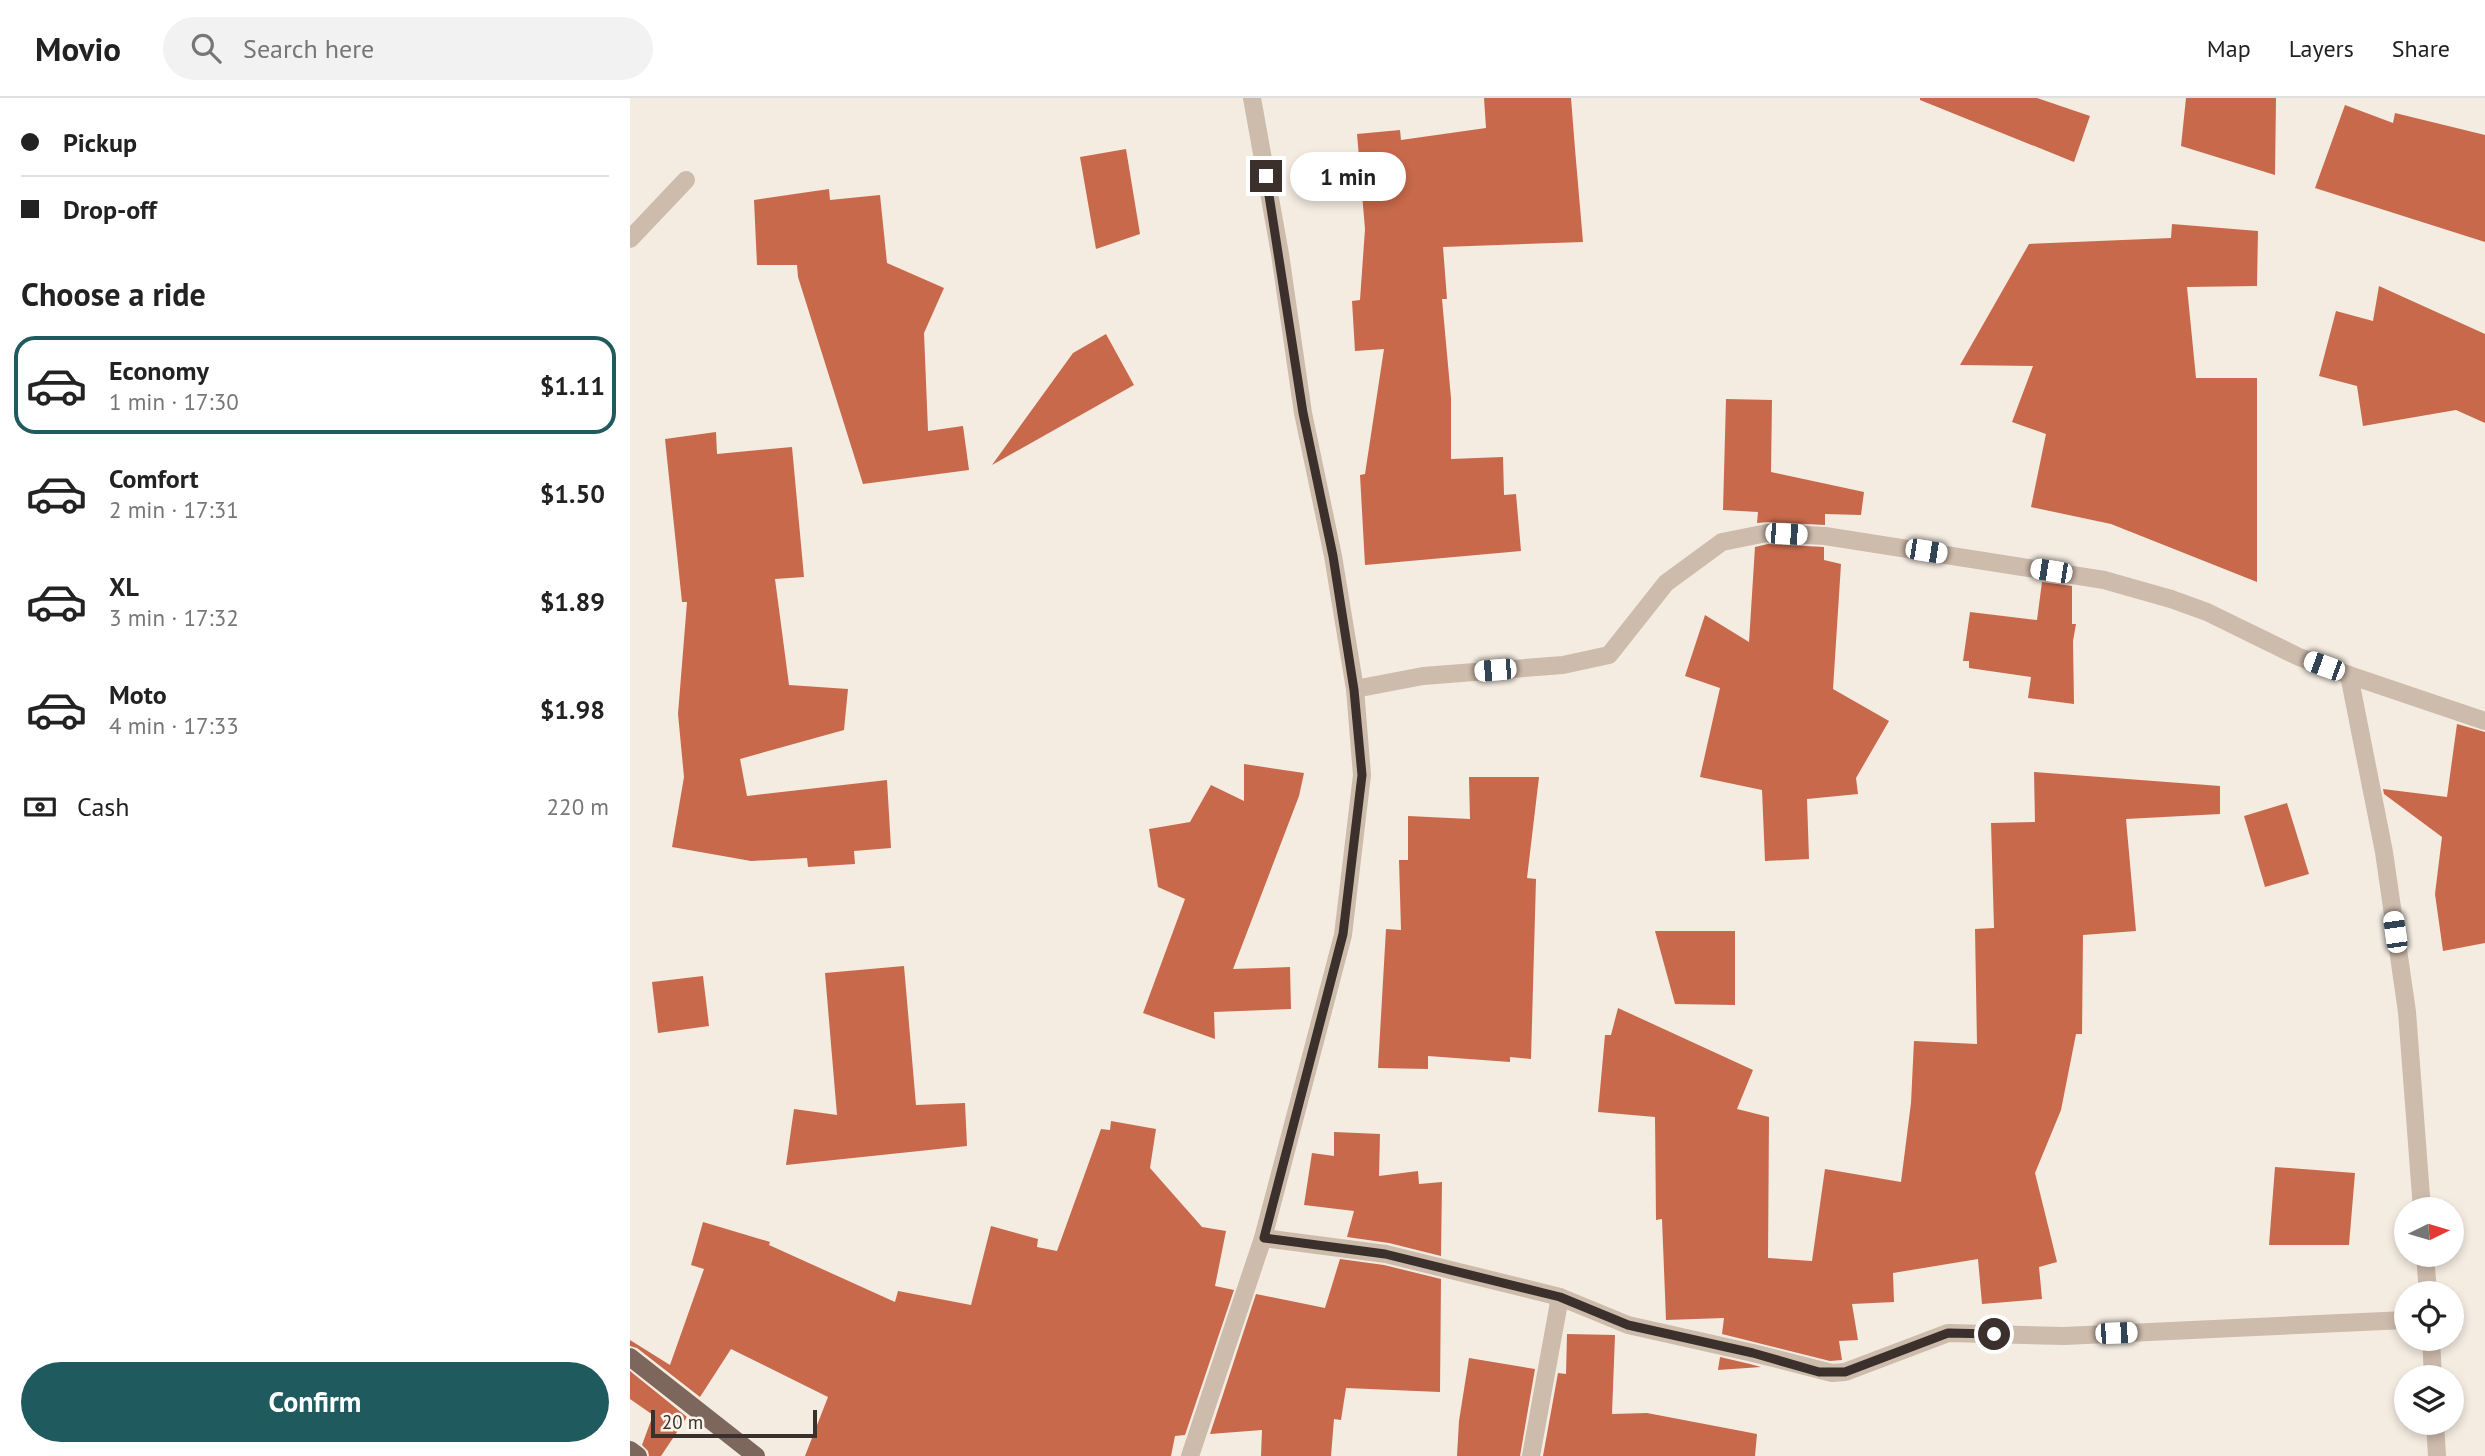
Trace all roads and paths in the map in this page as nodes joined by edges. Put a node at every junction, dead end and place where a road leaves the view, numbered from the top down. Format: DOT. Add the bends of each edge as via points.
graph roads {
  1 [pos="1252,98"];
  2 [pos="686,180"];
  3 [pos="630,239"];
  4 [pos="2348,675"];
  5 [pos="1354,690"];
  6 [pos="2485,721"];
  7 [pos="2421,1197"];
  8 [pos="1264,1238"];
  9 [pos="1560,1297"];
  10 [pos="2394,1321"];
  11 [pos="630,1357"];
  12 [pos="2436,1435"];
  13 [pos="630,1450"];
  14 [pos="638,1456"];
  15 [pos="756,1456"];
  16 [pos="1190,1456"];
  17 [pos="1531,1456"];
  18 [pos="2437,1456"];
  1 -- 5 [label="street"];
  2 -- 3 [label="street"];
  4 -- 5 [label="street" via="2299,657 2207,612 2104,579 1825,536 1767,533 1722,542 1666,583 1609,655 1563,665 1423,676"];
  4 -- 6 [label="street"];
  4 -- 7 [label="street" via="2384,852 2405,998"];
  5 -- 8 [label="street" via="1362,775 1343,934"];
  8 -- 9 [label="street" via="1385,1254"];
  8 -- 16 [label="street"];
  9 -- 10 [label="street" via="1628,1325 1832,1373 1948,1333 2064,1336"];
  9 -- 17 [label="street"];
  11 -- 15 [label="main road"];
  12 -- 18 [label="street"];
  13 -- 14 [label="main road"];
}
